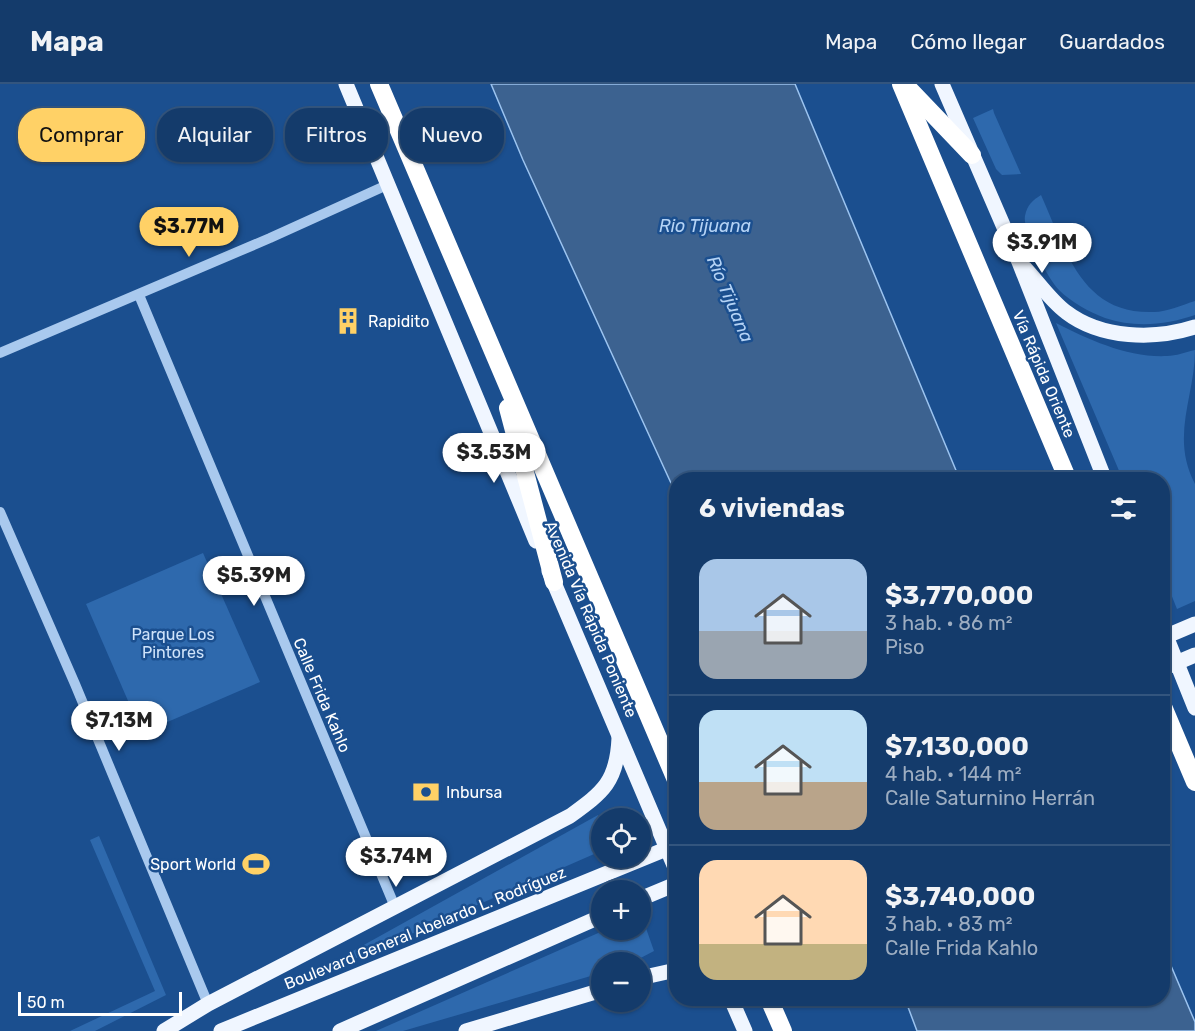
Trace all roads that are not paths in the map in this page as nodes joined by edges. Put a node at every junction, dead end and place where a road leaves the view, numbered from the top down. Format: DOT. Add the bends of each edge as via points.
graph roads {
  1 [pos="346,84"];
  2 [pos="378,84"];
  3 [pos="902,84"];
  4 [pos="942,84"];
  5 [pos="972,155"];
  6 [pos="387,185"];
  7 [pos="1019,262"];
  8 [pos="139,295"];
  9 [pos="1195,327"];
  10 [pos="492,348"];
  11 [pos="0,353"];
  12 [pos="1065,472"];
  13 [pos="1102,472"];
  14 [pos="0,512"];
  15 [pos="554,582"];
  16 [pos="1195,624"];
  17 [pos="1170,635"];
  18 [pos="1170,646"];
  19 [pos="1195,655"];
  20 [pos="1170,666"];
  21 [pos="1195,708"];
  22 [pos="1170,723"];
  23 [pos="619,732"];
  24 [pos="669,764"];
  25 [pos="1195,782"];
  26 [pos="669,848"];
  27 [pos="669,853"];
  28 [pos="669,887"];
  29 [pos="651,895"];
  30 [pos="395,907"];
  31 [pos="591,921"];
  32 [pos="669,972"];
  33 [pos="651,976"];
  34 [pos="591,994"];
  35 [pos="208,1004"];
  36 [pos="734,1006"];
  37 [pos="772,1006"];
  38 [pos="494,1027"];
  39 [pos="164,1031"];
  40 [pos="221,1031"];
  41 [pos="340,1031"];
  42 [pos="466,1031"];
  43 [pos="745,1031"];
  44 [pos="783,1031"];
  1 -- 6 [label="main road, Avenida Vía Rápida Poniente"];
  2 -- 10 [label="highway, Avenida Vía Rápida Poniente"];
  3 -- 5 [label="highway"];
  3 -- 12 [label="highway, Vía Rápida Oriente"];
  4 -- 5 [label="main road"];
  5 -- 7 [label="main road"];
  6 -- 8 [label="street"];
  6 -- 15 [label="main road, Avenida Vía Rápida Poniente"];
  7 -- 9 [label="main road" via="1066,312 1097,327 1140,336"];
  7 -- 13 [label="main road"];
  8 -- 11 [label="street"];
  8 -- 30 [label="street, Calle Frida Kahlo"];
  10 -- 15 [label="highway"];
  10 -- 24 [label="highway, Avenida Vía Rápida Poniente"];
  14 -- 35 [label="street"];
  15 -- 23 [label="main road, Avenida Vía Rápida Poniente"];
  16 -- 17 [label="main road"];
  18 -- 21 [label="main road"];
  19 -- 20 [label="main road"];
  22 -- 25 [label="highway"];
  23 -- 27 [label="main road, Avenida Vía Rápida Poniente"];
  23 -- 30 [label="main road" via="618,755 602,792 570,816"];
  26 -- 40 [label="main road, Boulevard General Abelardo L. Rodríguez"];
  28 -- 29 [label="main road"];
  30 -- 35 [label="main road"];
  31 -- 41 [label="main road"];
  32 -- 33 [label="main road"];
  34 -- 38 [label="main road"];
  35 -- 39 [label="main road"];
  36 -- 43 [label="main road"];
  37 -- 44 [label="highway"];
  38 -- 42 [label="main road"];
}
